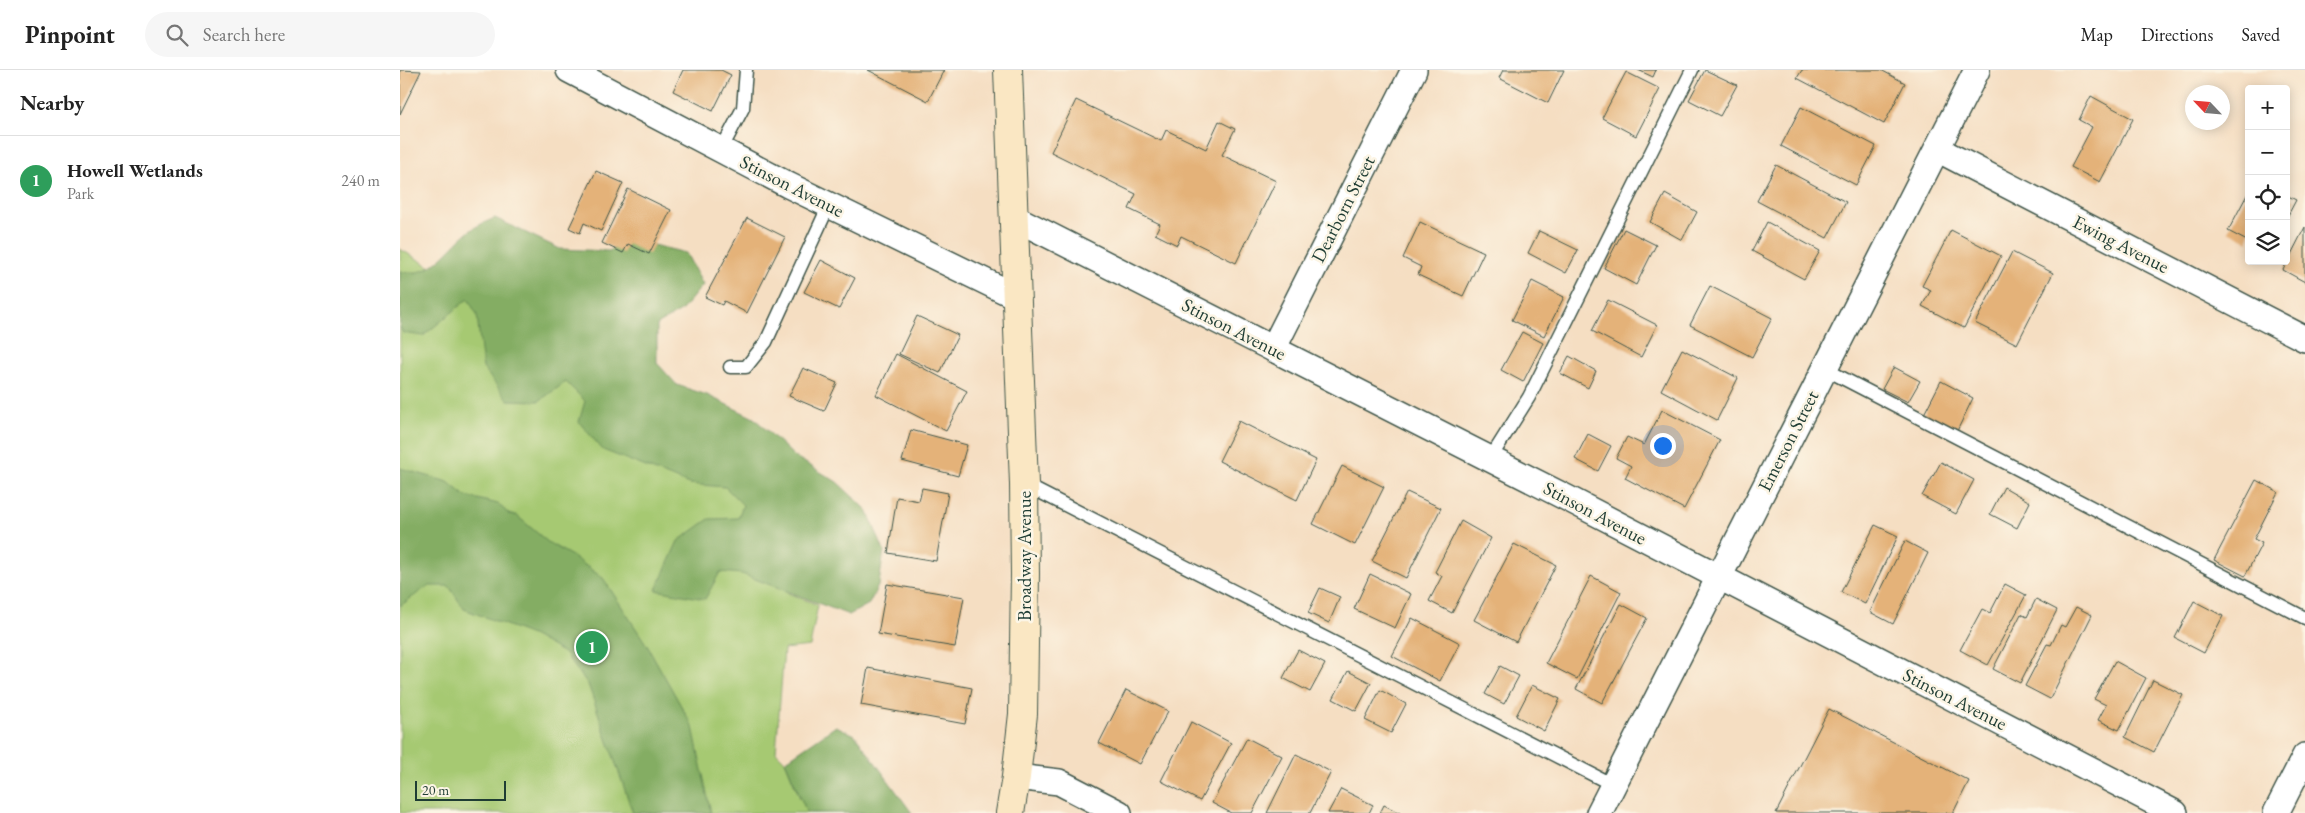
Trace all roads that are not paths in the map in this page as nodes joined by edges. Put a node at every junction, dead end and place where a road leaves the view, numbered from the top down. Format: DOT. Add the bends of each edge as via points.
graph roads {
  1 [pos="569,70"];
  2 [pos="746,70"];
  3 [pos="1008,70"];
  4 [pos="1414,70"];
  5 [pos="1692,70"];
  6 [pos="1977,70"];
  7 [pos="1937,149"];
  8 [pos="721,150"];
  9 [pos="829,205"];
  10 [pos="1013,217"];
  11 [pos="1017,297"];
  12 [pos="2305,338"];
  13 [pos="1273,349"];
  14 [pos="730,367"];
  15 [pos="1825,369"];
  16 [pos="1490,459"];
  17 [pos="1024,484"];
  18 [pos="1718,578"];
  19 [pos="2305,618"];
  20 [pos="2305,756"];
  21 [pos="1016,777"];
  22 [pos="1613,785"];
  23 [pos="1010,813"];
  24 [pos="1119,813"];
  25 [pos="1599,813"];
  26 [pos="2175,813"];
  27 [pos="2276,813"];
  1 -- 8 [label="street, Stinson Avenue"];
  2 -- 8 [label="lane" via="743,108"];
  3 -- 10 [label="main road"];
  4 -- 13 [label="street, Dearborn Street"];
  5 -- 16 [label="lane" via="1529,397"];
  6 -- 7 [label="street, Emerson Street"];
  7 -- 12 [label="street, Ewing Avenue"];
  7 -- 15 [label="street, Emerson Street"];
  8 -- 9 [label="street, Stinson Avenue"];
  9 -- 11 [label="street, Stinson Avenue"];
  9 -- 14 [label="lane" via="766,342 746,367"];
  10 -- 11 [label="main road, Broadway Avenue"];
  10 -- 13 [label="street, Stinson Avenue"];
  11 -- 17 [label="main road, Broadway Avenue"];
  13 -- 16 [label="street, Stinson Avenue"];
  15 -- 18 [label="street, Emerson Street"];
  15 -- 19 [label="lane"];
  16 -- 18 [label="street, Stinson Avenue"];
  17 -- 21 [label="main road, Broadway Avenue" via="1023,714"];
  17 -- 22 [label="lane"];
  18 -- 22 [label="street, Emerson Street"];
  18 -- 26 [label="street, Stinson Avenue"];
  20 -- 27 [label="street"];
  21 -- 23 [label="main road, Broadway Avenue"];
  21 -- 24 [label="street" via="1059,782"];
  22 -- 25 [label="street, Emerson Street"];
}
